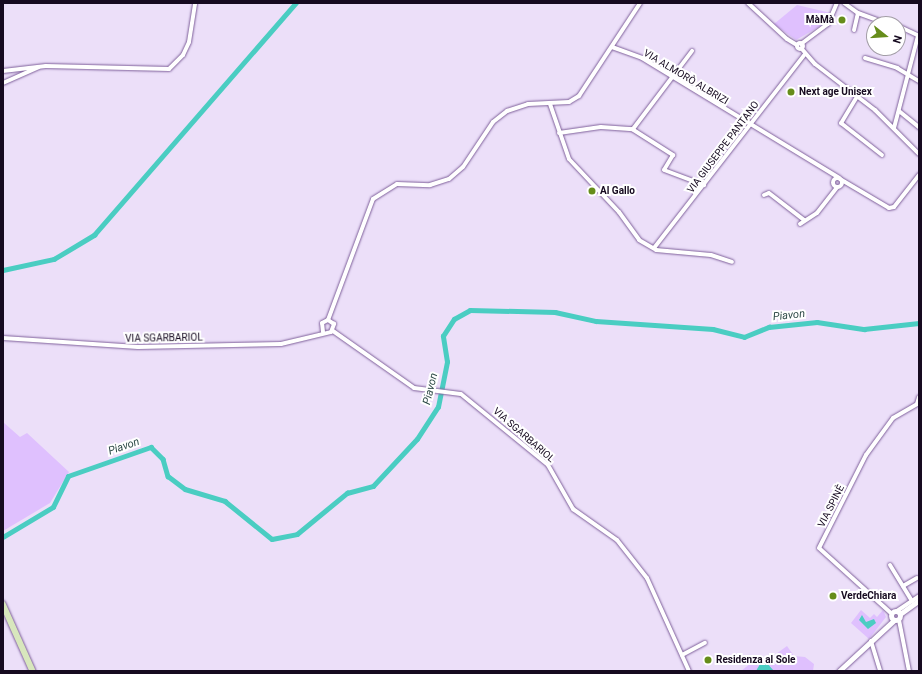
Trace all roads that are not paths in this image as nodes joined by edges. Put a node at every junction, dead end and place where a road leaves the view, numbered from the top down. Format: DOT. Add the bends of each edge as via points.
graph roads {
  1 [pos="195,3"];
  2 [pos="638,3"];
  3 [pos="748,3"];
  4 [pos="837,3"];
  5 [pos="844,3"];
  6 [pos="858,13"];
  7 [pos="866,16"];
  8 [pos="854,30"];
  9 [pos="906,30"];
  10 [pos="919,36"];
  11 [pos="800,46"];
  12 [pos="612,47"];
  13 [pos="692,51"];
  14 [pos="806,54"];
  15 [pos="865,58"];
  16 [pos="39,67"];
  17 [pos="3,71"];
  18 [pos="908,74"];
  19 [pos="674,78"];
  20 [pos="919,81"];
  21 [pos="3,83"];
  22 [pos="858,96"];
  23 [pos="550,104"];
  24 [pos="899,111"];
  25 [pos="750,125"];
  26 [pos="919,127"];
  27 [pos="894,128"];
  28 [pos="632,129"];
  29 [pos="560,133"];
  30 [pos="919,154"];
  31 [pos="882,155"];
  32 [pos="829,173"];
  33 [pos="919,176"];
  34 [pos="840,179"];
  35 [pos="834,184"];
  36 [pos="841,184"];
  37 [pos="849,184"];
  38 [pos="704,185"];
  39 [pos="764,195"];
  40 [pos="804,220"];
  41 [pos="800,224"];
  42 [pos="654,248"];
  43 [pos="732,262"];
  44 [pos="328,320"];
  45 [pos="333,331"];
  46 [pos="323,332"];
  47 [pos="3,338"];
  48 [pos="919,397"];
  49 [pos="890,566"];
  50 [pos="917,578"];
  51 [pos="903,586"];
  52 [pos="919,600"];
  53 [pos="912,601"];
  54 [pos="3,604"];
  55 [pos="896,613"];
  56 [pos="896,620"];
  57 [pos="872,641"];
  58 [pos="705,643"];
  59 [pos="682,655"];
  60 [pos="32,670"];
  61 [pos="689,671"];
  62 [pos="838,671"];
  63 [pos="880,671"];
  64 [pos="909,671"];
  1 -- 16 [label="street" via="189,42 183,55 169,69"];
  2 -- 12 [label="street"];
  3 -- 11 [label="street" via="787,40"];
  4 -- 11 [label="street" via="828,24"];
  5 -- 6 [label="street"];
  6 -- 7 [label="street"];
  6 -- 8 [label="street"];
  9 -- 10 [label="street"];
  10 -- 18 [label="street"];
  11 -- 14 [label="street"];
  12 -- 19 [label="street, VIA ALMORÒ ALBRIZI" via="642,58"];
  12 -- 23 [label="street" via="579,96"];
  13 -- 19 [label="street"];
  14 -- 22 [label="street"];
  14 -- 25 [label="street, VIA GIUSEPPE PANTANO"];
  15 -- 18 [label="street"];
  16 -- 17 [label="street"];
  16 -- 21 [label="street"];
  18 -- 20 [label="street"];
  18 -- 24 [label="street"];
  19 -- 25 [label="street, VIA ALMORÒ ALBRIZI"];
  19 -- 28 [label="street"];
  22 -- 27 [label="street"];
  22 -- 31 [label="street" via="840,123"];
  23 -- 29 [label="street"];
  23 -- 44 [label="street" via="518,107 499,116 463,167 449,179 430,185 397,184 373,199"];
  24 -- 26 [label="street"];
  24 -- 27 [label="street"];
  25 -- 32 [label="street, VIA ALMORÒ ALBRIZI"];
  25 -- 38 [label="street, VIA GIUSEPPE PANTANO"];
  27 -- 30 [label="street" via="902,141"];
  28 -- 29 [label="street" via="601,127"];
  28 -- 38 [label="street" via="673,155 664,170"];
  29 -- 42 [label="street" via="574,164 619,212 639,240"];
  32 -- 34 [label="street, VIA ALMORÒ ALBRIZI"];
  32 -- 35 [label="street"];
  33 -- 37 [label="street, VIA ALMORÒ ALBRIZI" via="891,208"];
  34 -- 35 [label="street"];
  34 -- 36 [label="street"];
  34 -- 37 [label="street, VIA ALMORÒ ALBRIZI"];
  35 -- 36 [label="street"];
  35 -- 40 [label="street" via="817,213"];
  36 -- 37 [label="street"];
  38 -- 42 [label="street, VIA GIUSEPPE PANTANO"];
  39 -- 40 [label="street" via="769,193"];
  40 -- 41 [label="street"];
  42 -- 43 [label="street" via="711,255"];
  44 -- 45 [label="street, VIA SGARBARIOL" via="334,324"];
  44 -- 46 [label="street" via="322,323"];
  45 -- 46 [label="street, VIA SGARBARIOL"];
  45 -- 59 [label="street, VIA SGARBARIOL" via="407,384 419,389 445,391 466,397 537,455 552,471 561,493 573,509 624,548 652,586"];
  46 -- 47 [label="street, VIA SGARBARIOL" via="291,343 260,345 131,347"];
  48 -- 55 [label="street, VIA SPINÈ" via="917,404 893,418 866,455 819,548"];
  49 -- 51 [label="street"];
  50 -- 51 [label="street"];
  51 -- 53 [label="street"];
  52 -- 53 [label="street"];
  52 -- 55 [label="street"];
  53 -- 55 [label="street"];
  54 -- 60 [label="main road"];
  55 -- 56 [label="street"];
  55 -- 56 [label="street"];
  56 -- 57 [label="street"];
  56 -- 64 [label="street"];
  57 -- 62 [label="street"];
  57 -- 63 [label="street"];
  58 -- 59 [label="street"];
  59 -- 61 [label="street, VIA SGARBARIOL"];
}
